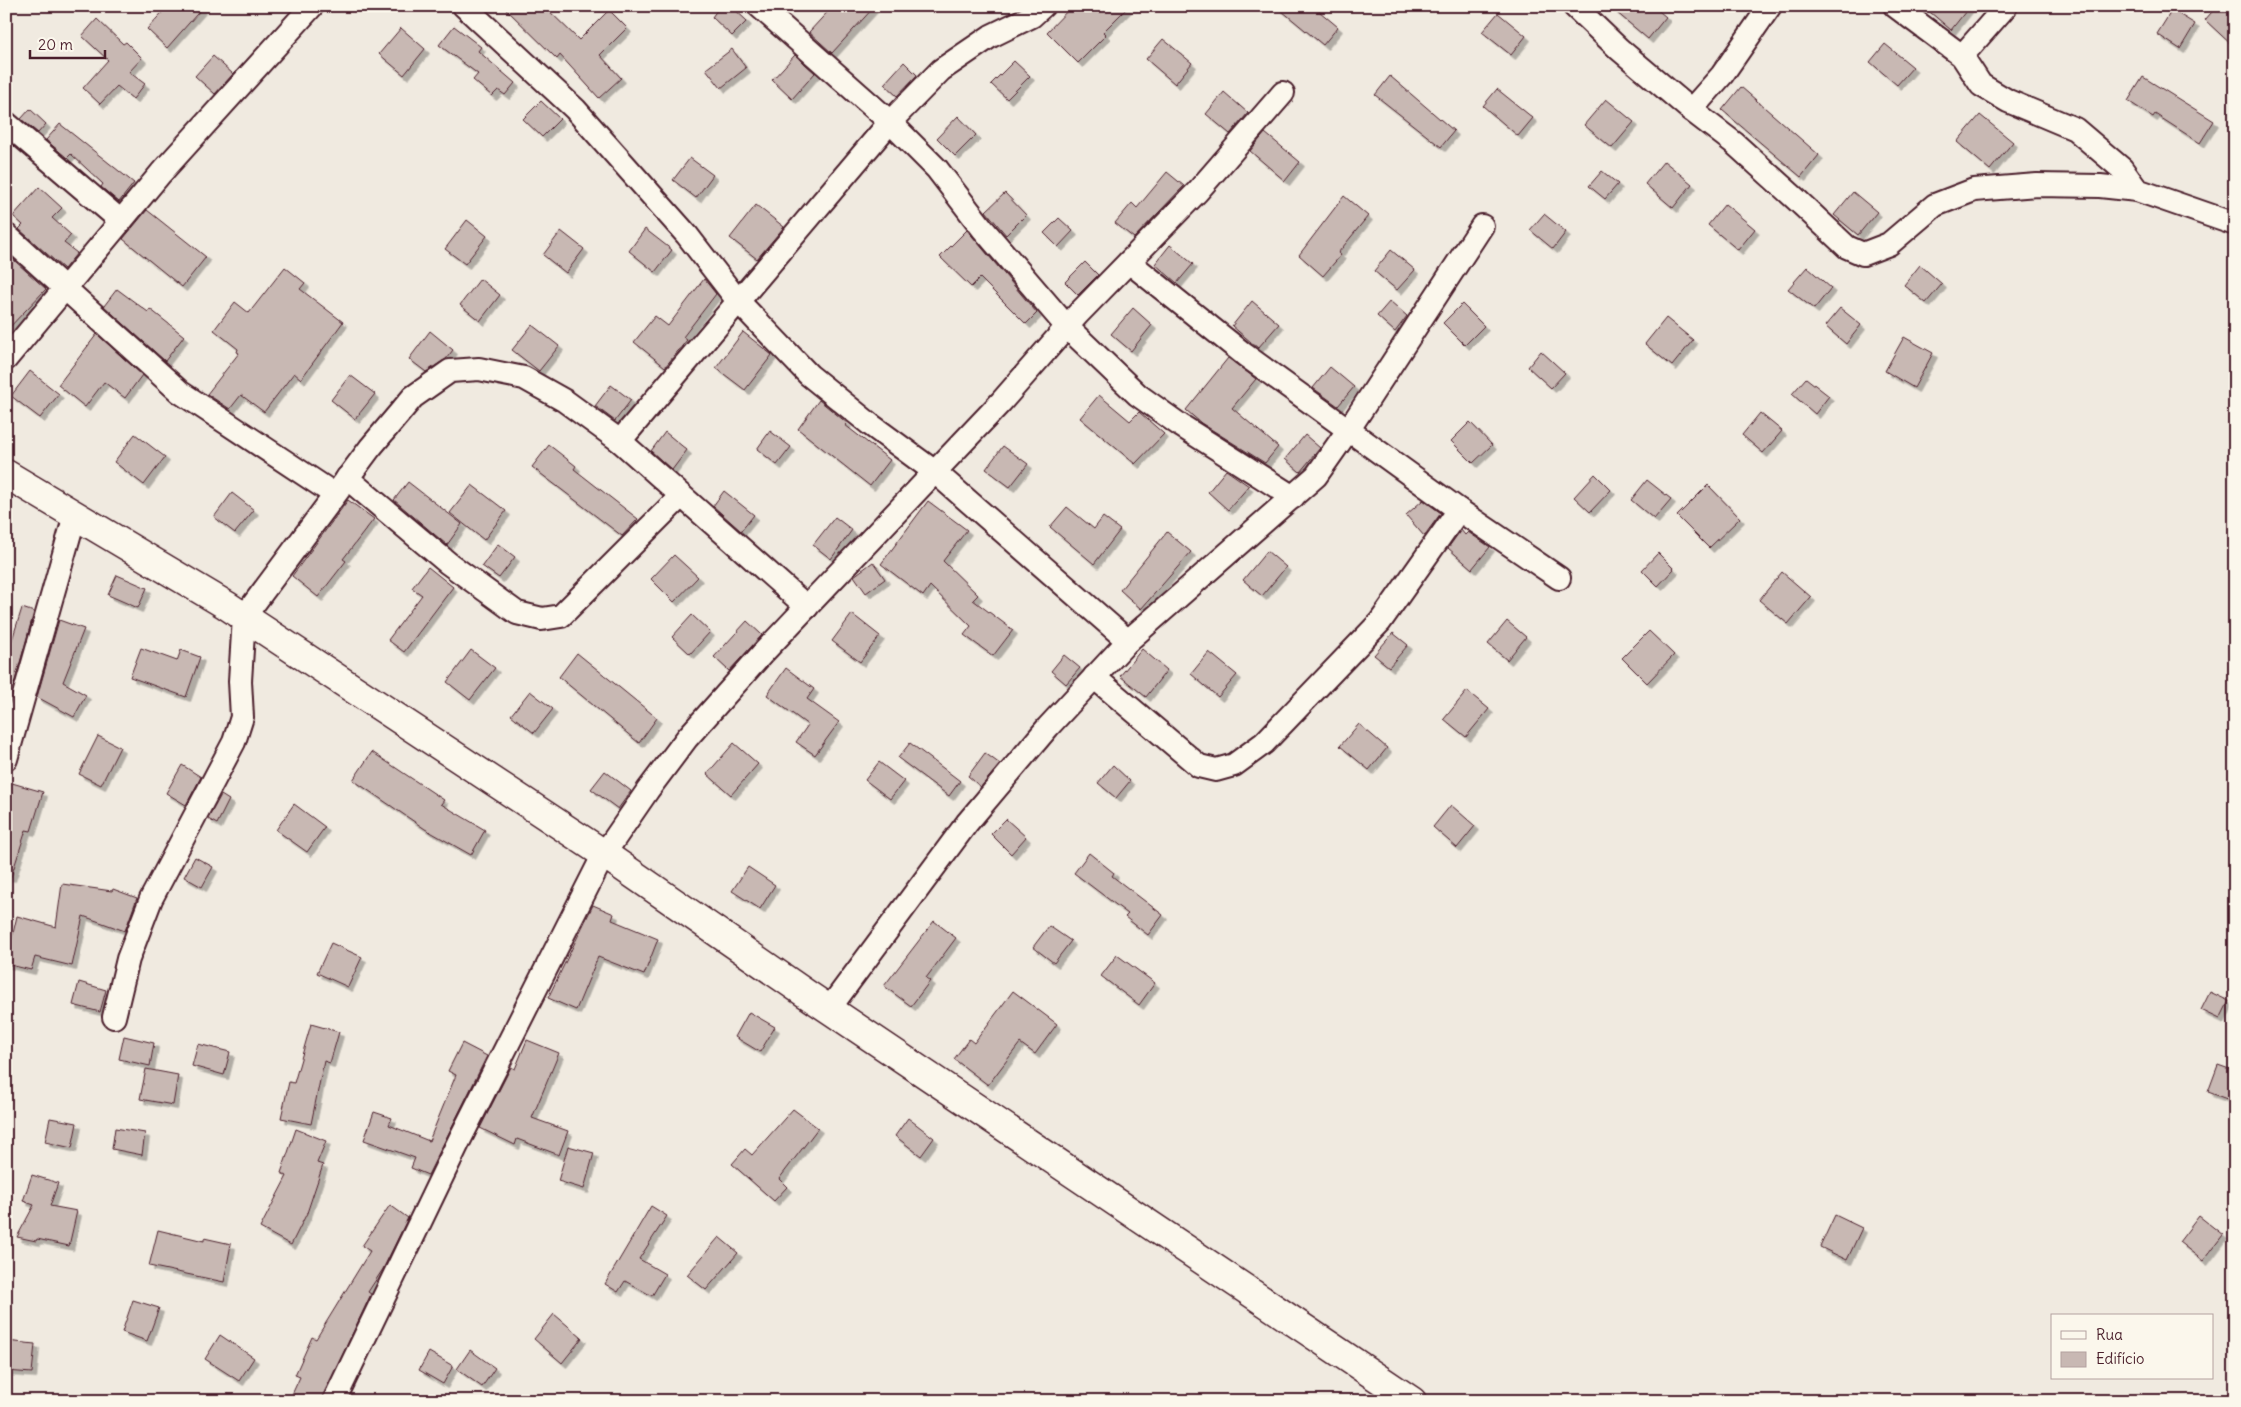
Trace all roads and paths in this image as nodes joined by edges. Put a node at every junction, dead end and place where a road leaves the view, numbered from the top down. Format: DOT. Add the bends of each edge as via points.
graph roads {
  1 [pos="312,6"];
  2 [pos="464,6"];
  3 [pos="759,6"];
  4 [pos="1043,6"];
  5 [pos="1574,6"];
  6 [pos="1770,6"];
  7 [pos="1896,6"];
  8 [pos="2006,6"];
  9 [pos="1962,56"];
  10 [pos="1283,93"];
  11 [pos="1691,110"];
  12 [pos="890,122"];
  13 [pos="6,123"];
  14 [pos="2137,190"];
  15 [pos="121,221"];
  16 [pos="2235,224"];
  17 [pos="1482,226"];
  18 [pos="6,235"];
  19 [pos="1129,262"];
  20 [pos="65,287"];
  21 [pos="738,301"];
  22 [pos="1067,327"];
  23 [pos="6,359"];
  24 [pos="1349,429"];
  25 [pos="620,441"];
  26 [pos="935,472"];
  27 [pos="6,474"];
  28 [pos="340,486"];
  29 [pos="681,496"];
  30 [pos="1293,497"];
  31 [pos="1459,510"];
  32 [pos="75,515"];
  33 [pos="1559,578"];
  34 [pos="807,607"];
  35 [pos="244,617"];
  36 [pos="1128,641"];
  37 [pos="1094,677"];
  38 [pos="6,759"];
  39 [pos="604,854"];
  40 [pos="829,1009"];
  41 [pos="114,1017"];
  42 [pos="334,1401"];
  43 [pos="1412,1401"];
  1 -- 15 [label="street"];
  2 -- 21 [label="street" via="575,109 687,235"];
  3 -- 12 [label="street"];
  4 -- 12 [label="street" via="1032,16 991,36 942,70"];
  5 -- 11 [label="street"];
  6 -- 11 [label="street" via="1722,75"];
  7 -- 9 [label="street"];
  8 -- 9 [label="street"];
  9 -- 14 [label="street" via="1981,85 2008,101 2075,129 2122,169"];
  10 -- 19 [label="street" via="1197,192"];
  11 -- 14 [label="street" via="1734,143 1847,248 1863,254 1889,244 1935,205 1974,190 2037,185"];
  12 -- 21 [label="street"];
  12 -- 22 [label="street" via="938,169 983,229"];
  13 -- 15 [label="street"];
  14 -- 16 [label="street"];
  15 -- 20 [label="street"];
  17 -- 24 [label="street"];
  18 -- 20 [label="street"];
  19 -- 22 [label="street"];
  19 -- 24 [label="street" via="1245,355"];
  20 -- 23 [label="street"];
  20 -- 28 [label="street" via="180,392"];
  21 -- 25 [label="street"];
  21 -- 26 [label="street" via="809,375"];
  22 -- 26 [label="street"];
  22 -- 30 [label="street" via="1138,395"];
  24 -- 30 [label="street" via="1316,476"];
  24 -- 31 [label="street"];
  25 -- 28 [label="street" via="565,401 524,378 479,369 450,372 413,397"];
  25 -- 29 [label="street"];
  26 -- 34 [label="street"];
  26 -- 36 [label="street"];
  27 -- 32 [label="main road"];
  28 -- 29 [label="street" via="517,613 542,619 561,616"];
  28 -- 35 [label="street"];
  29 -- 34 [label="street"];
  30 -- 36 [label="street"];
  31 -- 33 [label="street"];
  31 -- 37 [label="street" via="1380,622 1264,743 1234,765 1216,770 1199,766"];
  32 -- 35 [label="main road"];
  32 -- 38 [label="street"];
  34 -- 39 [label="street" via="687,738"];
  35 -- 39 [label="main road"];
  35 -- 41 [label="street" via="240,682 242,717 234,742 151,899 128,959"];
  36 -- 37 [label="street"];
  37 -- 40 [label="street" via="967,823"];
  39 -- 40 [label="main road"];
  39 -- 42 [label="street" via="460,1139"];
  40 -- 43 [label="main road"];
}
